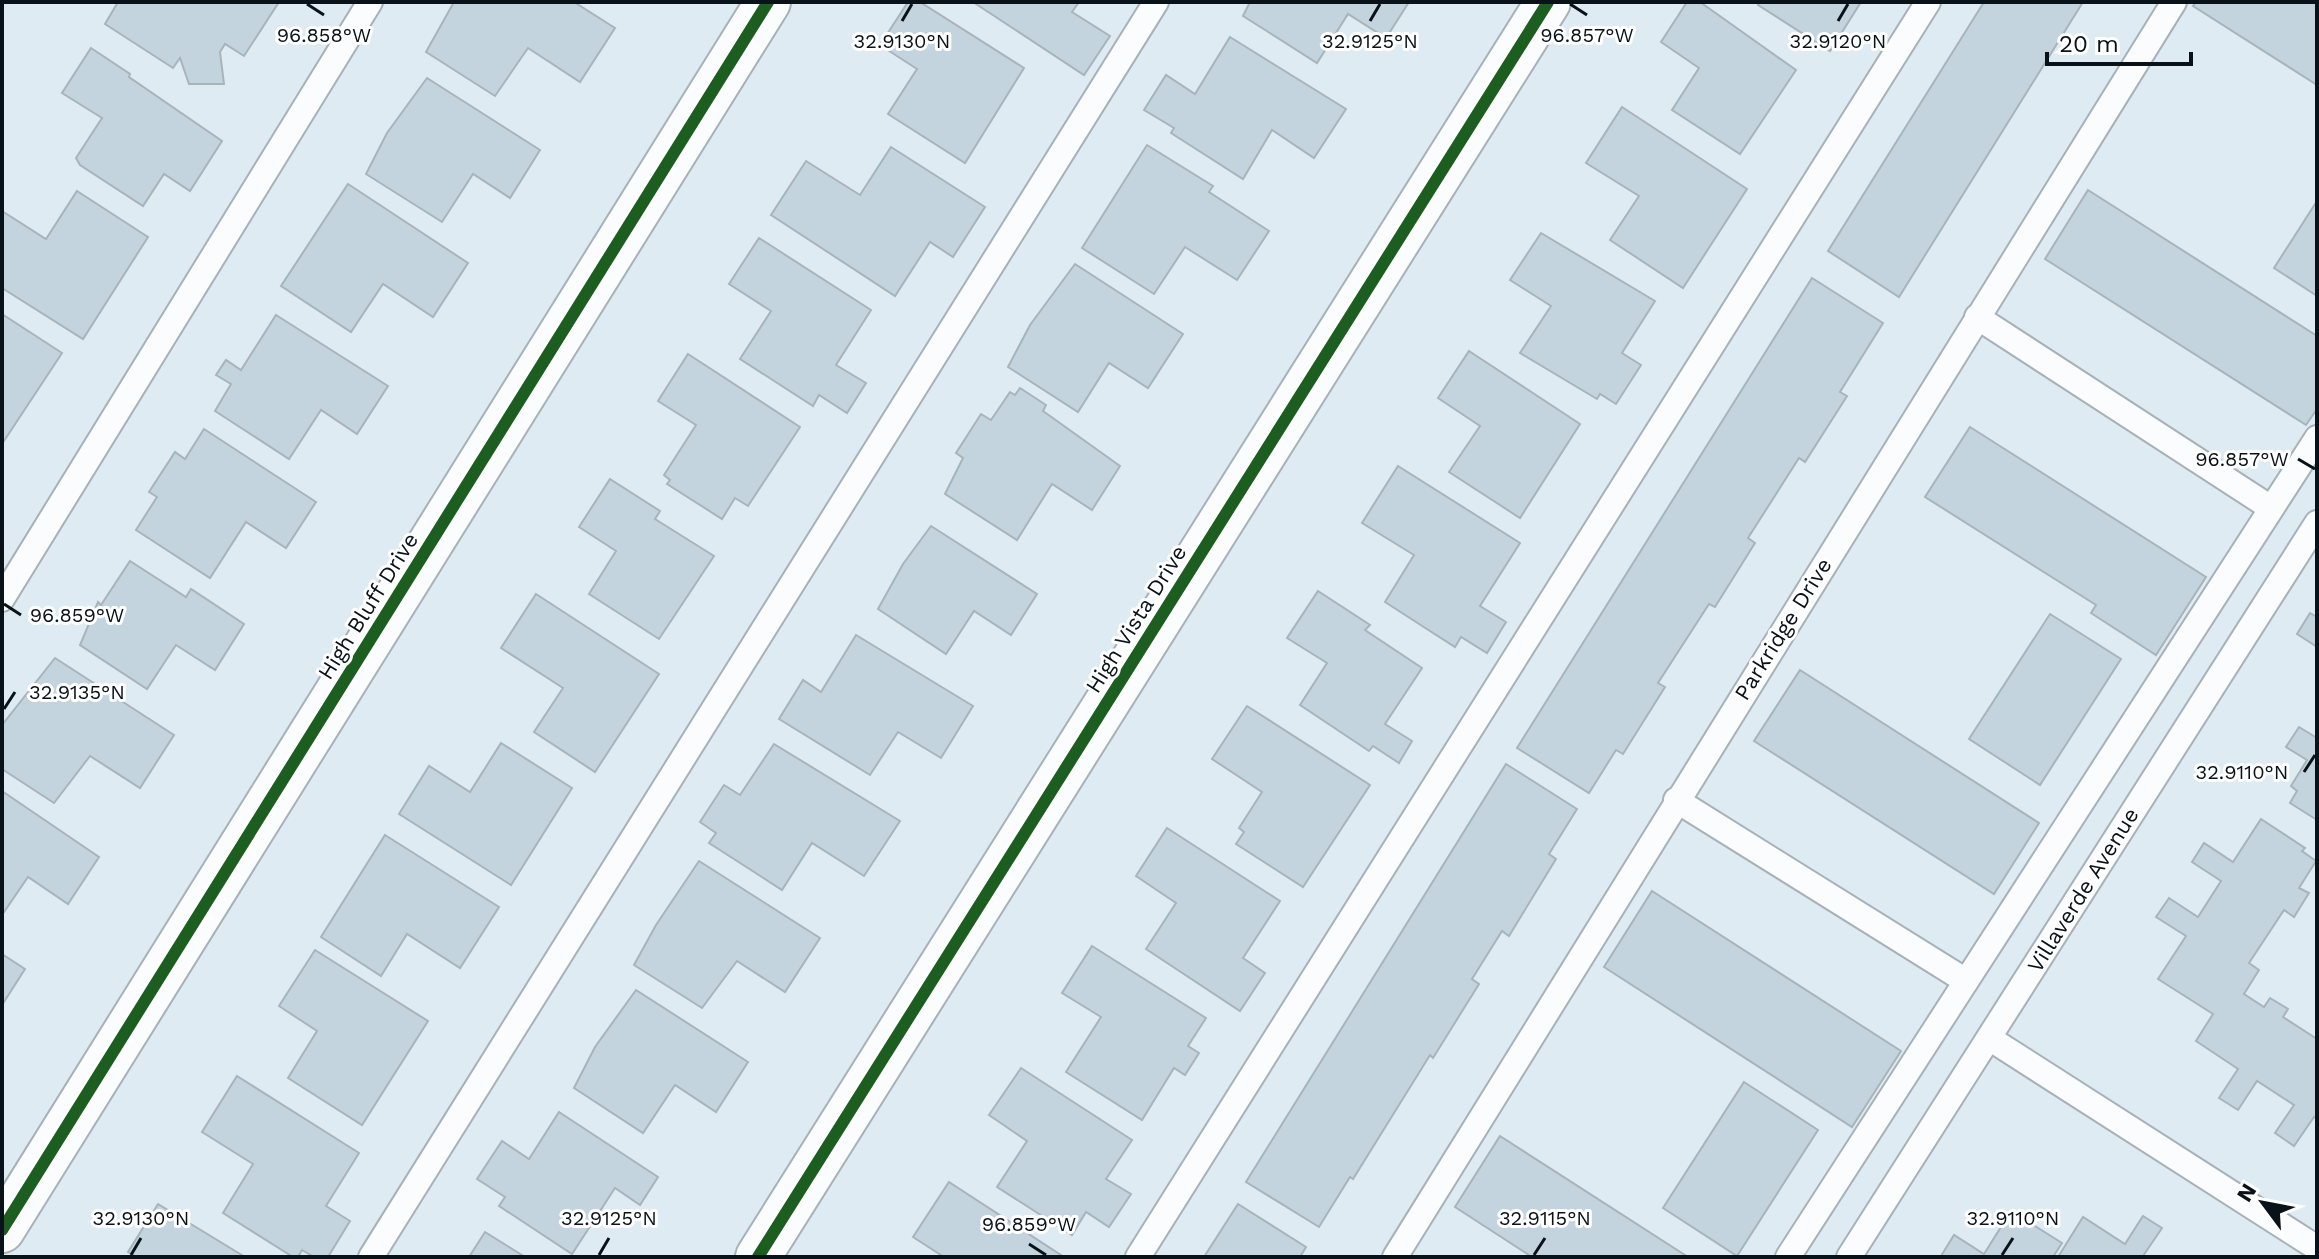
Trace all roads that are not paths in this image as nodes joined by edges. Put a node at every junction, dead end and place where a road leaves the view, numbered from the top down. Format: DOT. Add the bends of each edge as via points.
graph roads {
  1 [pos="370,2"];
  2 [pos="768,2"];
  3 [pos="1156,2"];
  4 [pos="1548,2"];
  5 [pos="1928,2"];
  6 [pos="2174,2"];
  7 [pos="1977,317"];
  8 [pos="2317,438"];
  9 [pos="2271,508"];
  10 [pos="2317,523"];
  11 [pos="2,599"];
  12 [pos="1676,800"];
  13 [pos="1966,981"];
  14 [pos="1989,1038"];
  15 [pos="2,1230"];
  16 [pos="2317,1248"];
  17 [pos="1405,1253"];
  18 [pos="371,1257"];
  19 [pos="758,1257"];
  20 [pos="1138,1257"];
  21 [pos="1788,1257"];
  22 [pos="1849,1257"];
  1 -- 11 [label="lane"];
  2 -- 15 [label="street, High Bluff Drive"];
  3 -- 18 [label="lane"];
  4 -- 19 [label="street, High Vista Drive"];
  5 -- 20 [label="lane"];
  6 -- 7 [label="lane, Parkridge Drive"];
  7 -- 9 [label="lane"];
  7 -- 12 [label="lane, Parkridge Drive"];
  8 -- 9 [label="lane"];
  9 -- 13 [label="lane"];
  10 -- 14 [label="lane, Villaverde Avenue"];
  12 -- 13 [label="lane"];
  12 -- 17 [label="lane, Parkridge Drive"];
  13 -- 21 [label="lane"];
  14 -- 16 [label="lane"];
  14 -- 22 [label="lane, Villaverde Avenue"];
}
